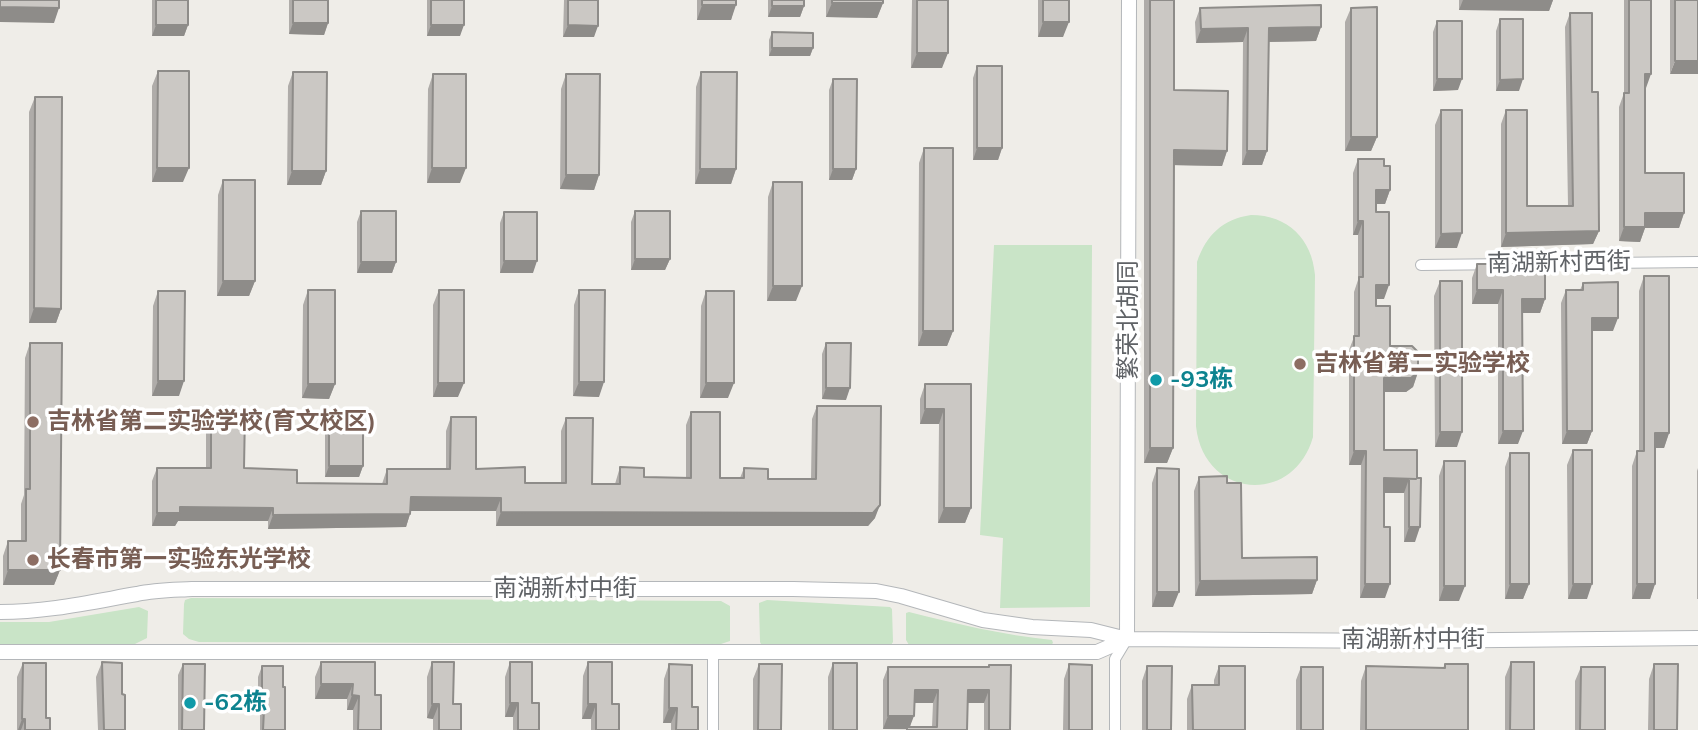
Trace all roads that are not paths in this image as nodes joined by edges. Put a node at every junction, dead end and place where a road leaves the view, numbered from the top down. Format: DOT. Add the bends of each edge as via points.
graph roads {
  1 [pos="1129,0"];
  2 [pos="1698,262"];
  3 [pos="1420,265"];
  4 [pos="0,612"];
  5 [pos="1698,638"];
  6 [pos="1127,639"];
  7 [pos="0,652"];
  8 [pos="713,654"];
  9 [pos="713,730"];
  10 [pos="1115,730"];
  1 -- 6 [label="street, 繁荣北胡同"];
  2 -- 3 [label="street, 南湖新村西街"];
  4 -- 6 [label="street, 南湖新村中街" via="32,612 139,593 192,589 793,589 876,591 984,620 1091,630"];
  5 -- 6 [label="street, 南湖新村中街"];
  6 -- 8 [label="street, 南湖新村中街" via="1097,652"];
  6 -- 10 [label="street" via="1115,659"];
  7 -- 8 [label="street, 南湖新村中街"];
  8 -- 9 [label="street"];
}
